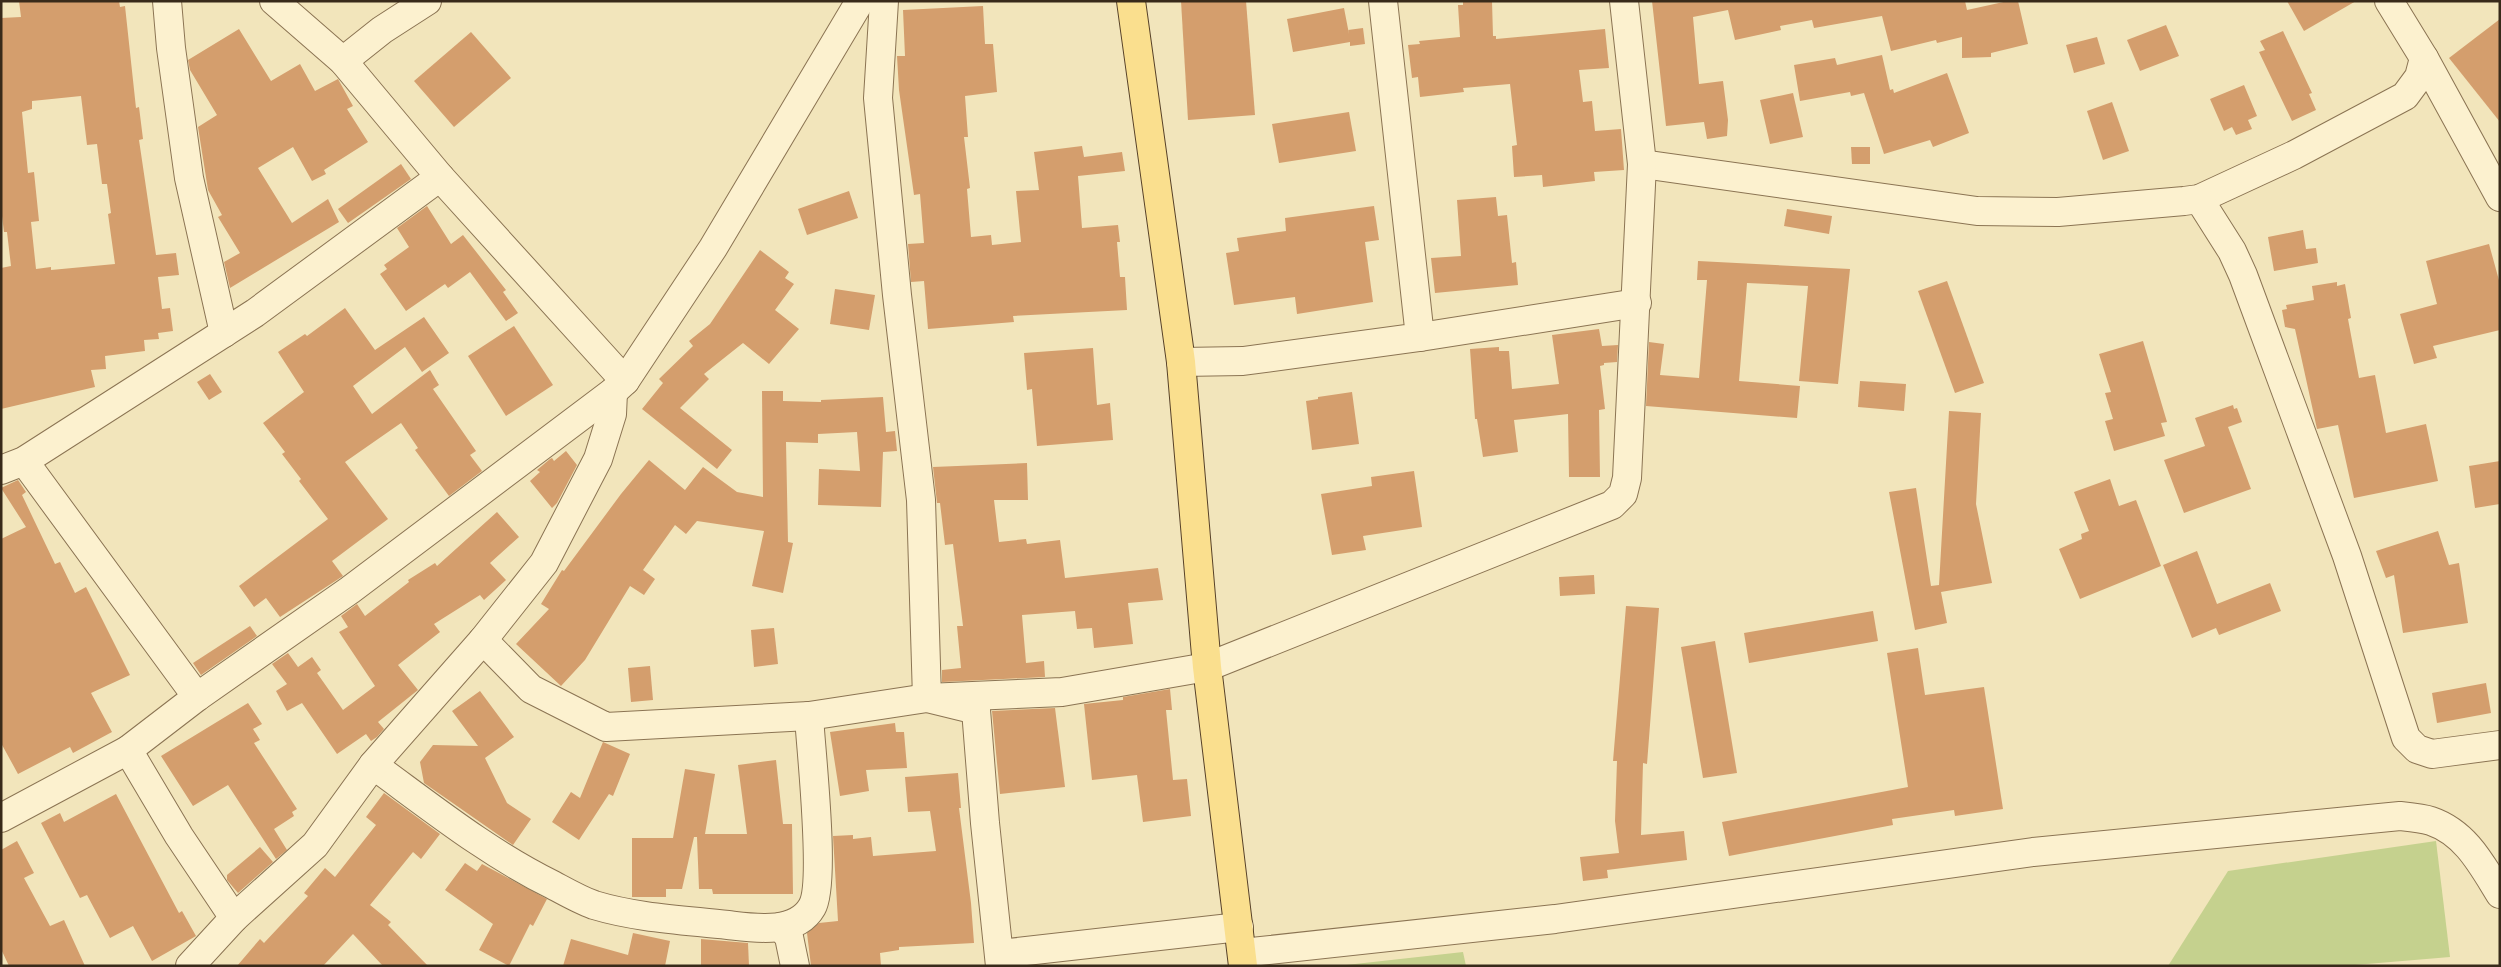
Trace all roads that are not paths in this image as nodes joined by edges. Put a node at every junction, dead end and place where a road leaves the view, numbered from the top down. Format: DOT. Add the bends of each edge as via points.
graph roads {
  1 [pos="167,1"];
  2 [pos="274,1"];
  3 [pos="427,1"];
  4 [pos="860,1"];
  5 [pos="884,1"];
  6 [pos="1131,1"];
  7 [pos="1383,1"];
  8 [pos="1624,1"];
  9 [pos="2389,1"];
  10 [pos="2424,58"];
  11 [pos="343,61"];
  12 [pos="2405,96"];
  13 [pos="2450,104"];
  14 [pos="1642,164"];
  15 [pos="440,177"];
  16 [pos="2500,197"];
  17 [pos="2199,198"];
  18 [pos="1637,303"];
  19 [pos="224,333"];
  20 [pos="1420,337"];
  21 [pos="1181,362"];
  22 [pos="619,387"];
  23 [pos="13,466"];
  24 [pos="483,640"];
  25 [pos="1208,668"];
  26 [pos="197,697"];
  27 [pos="927,698"];
  28 [pos="809,716"];
  29 [pos="2500,745"];
  30 [pos="128,750"];
  31 [pos="373,766"];
  32 [pos="1,818"];
  33 [pos="2500,894"];
  34 [pos="234,918"];
  35 [pos="781,927"];
  36 [pos="1241,949"];
  37 [pos="1000,960"];
  38 [pos="190,966"];
  39 [pos="795,966"];
  1 -- 19 [label="street" via="189,178"];
  2 -- 11 [label="street"];
  3 -- 11 [label="street" via="382,30"];
  4 -- 22 [label="street" via="713,248"];
  5 -- 27 [label="street" via="878,98 921,500"];
  6 -- 21 [label="main road"];
  7 -- 20 [label="street"];
  8 -- 14 [label="street"];
  9 -- 10 [label="street"];
  10 -- 12 [label="street" via="2419,77"];
  10 -- 13 [label="street"];
  11 -- 15 [label="street"];
  12 -- 13 [label="street" via="2423,96"];
  12 -- 17 [label="street" via="2294,155"];
  13 -- 16 [label="street"];
  14 -- 17 [label="street" via="1977,211 2058,212"];
  14 -- 18 [label="street"];
  15 -- 19 [label="street"];
  15 -- 22 [label="street"];
  17 -- 29 [label="street" via="2243,275 2347,556 2406,738 2416,749 2432,754"];
  18 -- 20 [label="street"];
  18 -- 25 [label="street" via="1627,478 1619,500"];
  19 -- 23 [label="street"];
  20 -- 21 [label="street" via="1243,362"];
  21 -- 25 [label="main road"];
  22 -- 24 [label="street" via="598,459 544,564"];
  22 -- 26 [label="street" via="350,590"];
  23 -- 26 [label="street"];
  24 -- 28 [label="street" via="531,689 606,727"];
  24 -- 31 [label="street"];
  25 -- 27 [label="street" via="1062,692"];
  25 -- 36 [label="main road"];
  26 -- 30 [label="street"];
  27 -- 28 [label="street"];
  27 -- 37 [label="street" via="976,710 984,823"];
  28 -- 35 [label="street" via="817,835 817,897 805,918"];
  30 -- 32 [label="street"];
  30 -- 34 [label="street" via="179,836"];
  31 -- 34 [label="street" via="315,846"];
  31 -- 35 [label="street" via="487,848 591,904 624,913 748,927"];
  33 -- 36 [label="street" via="2476,855 2452,830 2430,820 2400,816 2033,852 1555,919"];
  34 -- 38 [label="street"];
  35 -- 39 [label="street" via="789,937"];
  36 -- 37 [label="street"];
}
